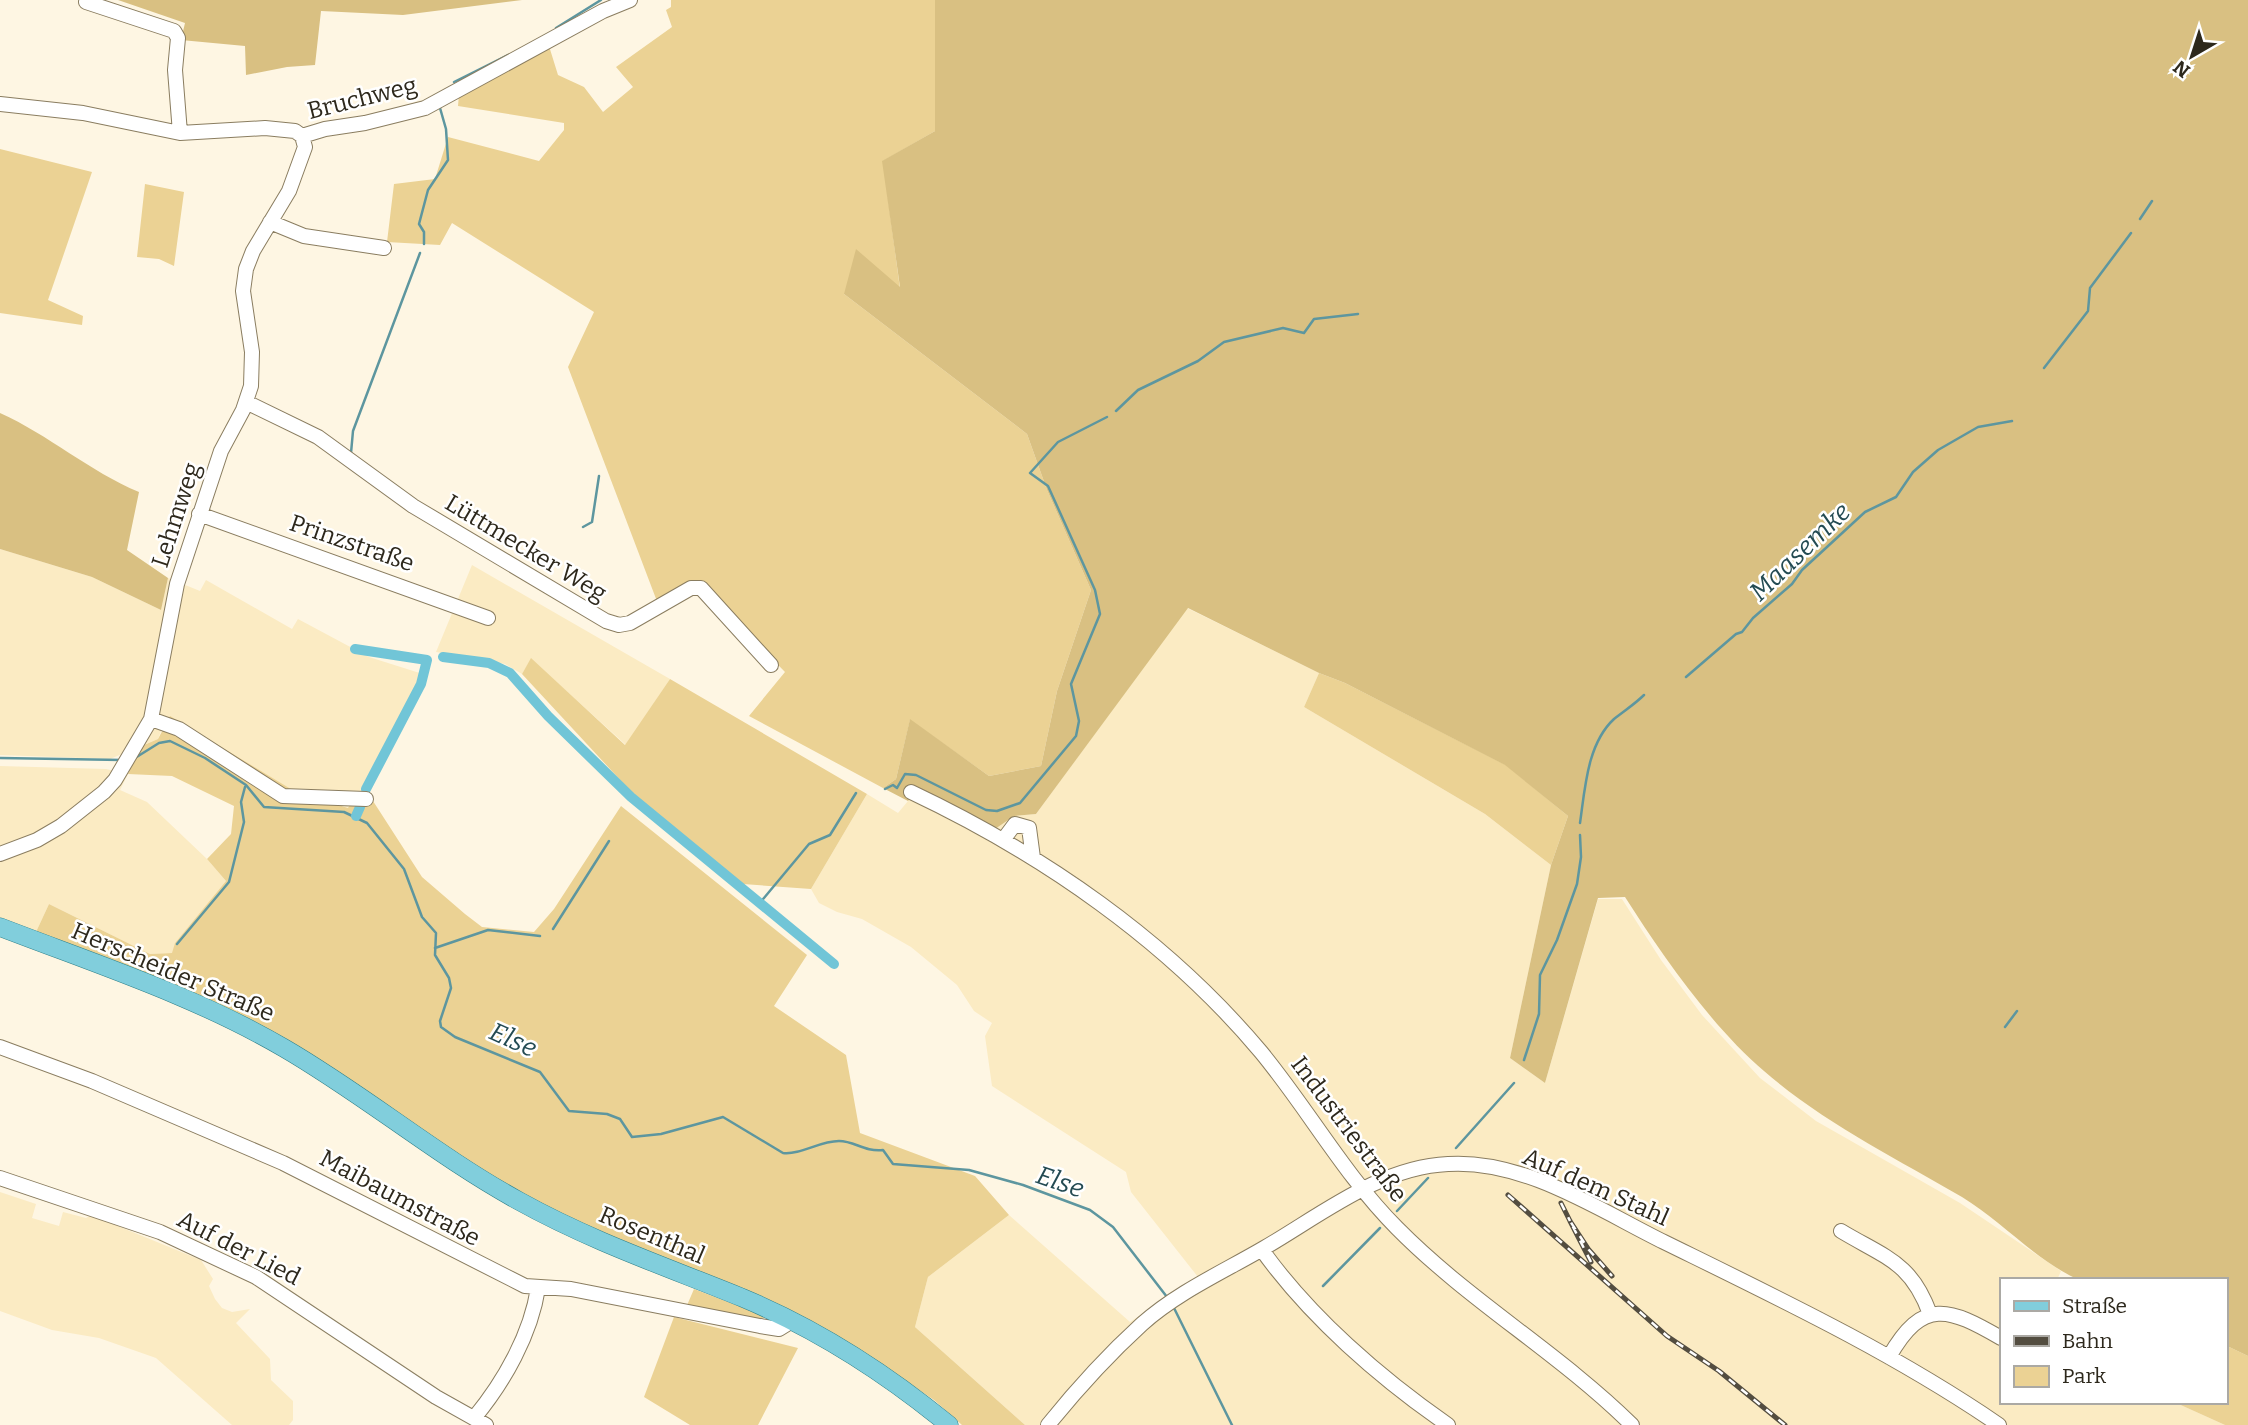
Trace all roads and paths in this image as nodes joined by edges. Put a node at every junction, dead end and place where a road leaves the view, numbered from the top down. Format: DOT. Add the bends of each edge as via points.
graph roads {
  1 [pos="630,0"];
  2 [pos="86,2"];
  3 [pos="0,104"];
  4 [pos="180,133"];
  5 [pos="302,136"];
  6 [pos="270,222"];
  7 [pos="384,248"];
  8 [pos="245,406"];
  9 [pos="199,514"];
  10 [pos="488,618"];
  11 [pos="771,665"];
  12 [pos="150,719"];
  13 [pos="911,792"];
  14 [pos="366,799"];
  15 [pos="1003,839"];
  16 [pos="0,854"];
  17 [pos="1033,858"];
  18 [pos="0,928"];
  19 [pos="0,1047"];
  20 [pos="0,1178"];
  21 [pos="496,1188"];
  22 [pos="1363,1189"];
  23 [pos="1841,1231"];
  24 [pos="1262,1250"];
  25 [pos="538,1288"];
  26 [pos="1930,1314"];
  27 [pos="792,1321"];
  28 [pos="2000,1337"];
  29 [pos="1889,1357"];
  30 [pos="480,1421"];
  31 [pos="949,1425"];
  32 [pos="1048,1425"];
  33 [pos="1448,1425"];
  34 [pos="1632,1425"];
  35 [pos="1999,1425"];
  1 -- 5 [label="street, Bruchweg" via="425,108"];
  2 -- 4 [label="street" via="174,31 178,38 175,70"];
  3 -- 4 [label="street, Bruchweg" via="83,113"];
  4 -- 5 [label="street, Bruchweg" via="265,128"];
  5 -- 6 [label="street, Lehmweg" via="305,148 289,191"];
  6 -- 7 [label="street" via="304,236"];
  6 -- 8 [label="street, Lehmweg" via="244,279 253,368"];
  8 -- 9 [label="street, Lehmweg"];
  8 -- 11 [label="street, Lüttmecker Weg" via="318,437 413,506 606,621 630,623 691,588 701,588"];
  9 -- 10 [label="street, Prinzstraße"];
  9 -- 12 [label="street, Lehmweg" via="177,583"];
  12 -- 14 [label="street" via="179,729 284,796"];
  12 -- 16 [label="street, Lehmweg" via="104,792 37,840"];
  13 -- 15 [label="street, Industriestraße"];
  15 -- 17 [label="street, Industriestraße"];
  15 -- 17 [label="street" via="1016,824 1023,824 1029,828"];
  17 -- 22 [label="street, Industriestraße" via="1125,923 1238,1026"];
  18 -- 21 [label="main road, Herscheider Straße" via="172,993 252,1030"];
  19 -- 25 [label="street, Maibaumstraße" via="92,1081 295,1169 476,1264"];
  20 -- 30 [label="street, Auf der Lied" via="160,1232 256,1278"];
  21 -- 27 [label="main road, Rosenthal" via="633,1256"];
  22 -- 24 [label="street, Auf dem Stahl"];
  22 -- 29 [label="street, Auf dem Stahl" via="1400,1173 1447,1164 1485,1165 1509,1172 1751,1284"];
  22 -- 34 [label="street, Industriestraße" via="1433,1264 1573,1371"];
  23 -- 26 [label="street" via="1905,1270 1915,1280"];
  24 -- 32 [label="street, Auf dem Stahl" via="1163,1309 1101,1364"];
  24 -- 33 [label="street" via="1280,1275 1389,1384"];
  25 -- 27 [label="street, Maibaumstraße" via="571,1289 769,1328 779,1329"];
  25 -- 30 [label="street, Auf der Lied" via="535,1306 508,1368"];
  26 -- 28 [label="street" via="1963,1316"];
  26 -- 29 [label="street" via="1908,1328"];
  27 -- 31 [label="main road, Rosenthal" via="878,1372"];
  29 -- 35 [label="street, Auf dem Stahl"];
}
